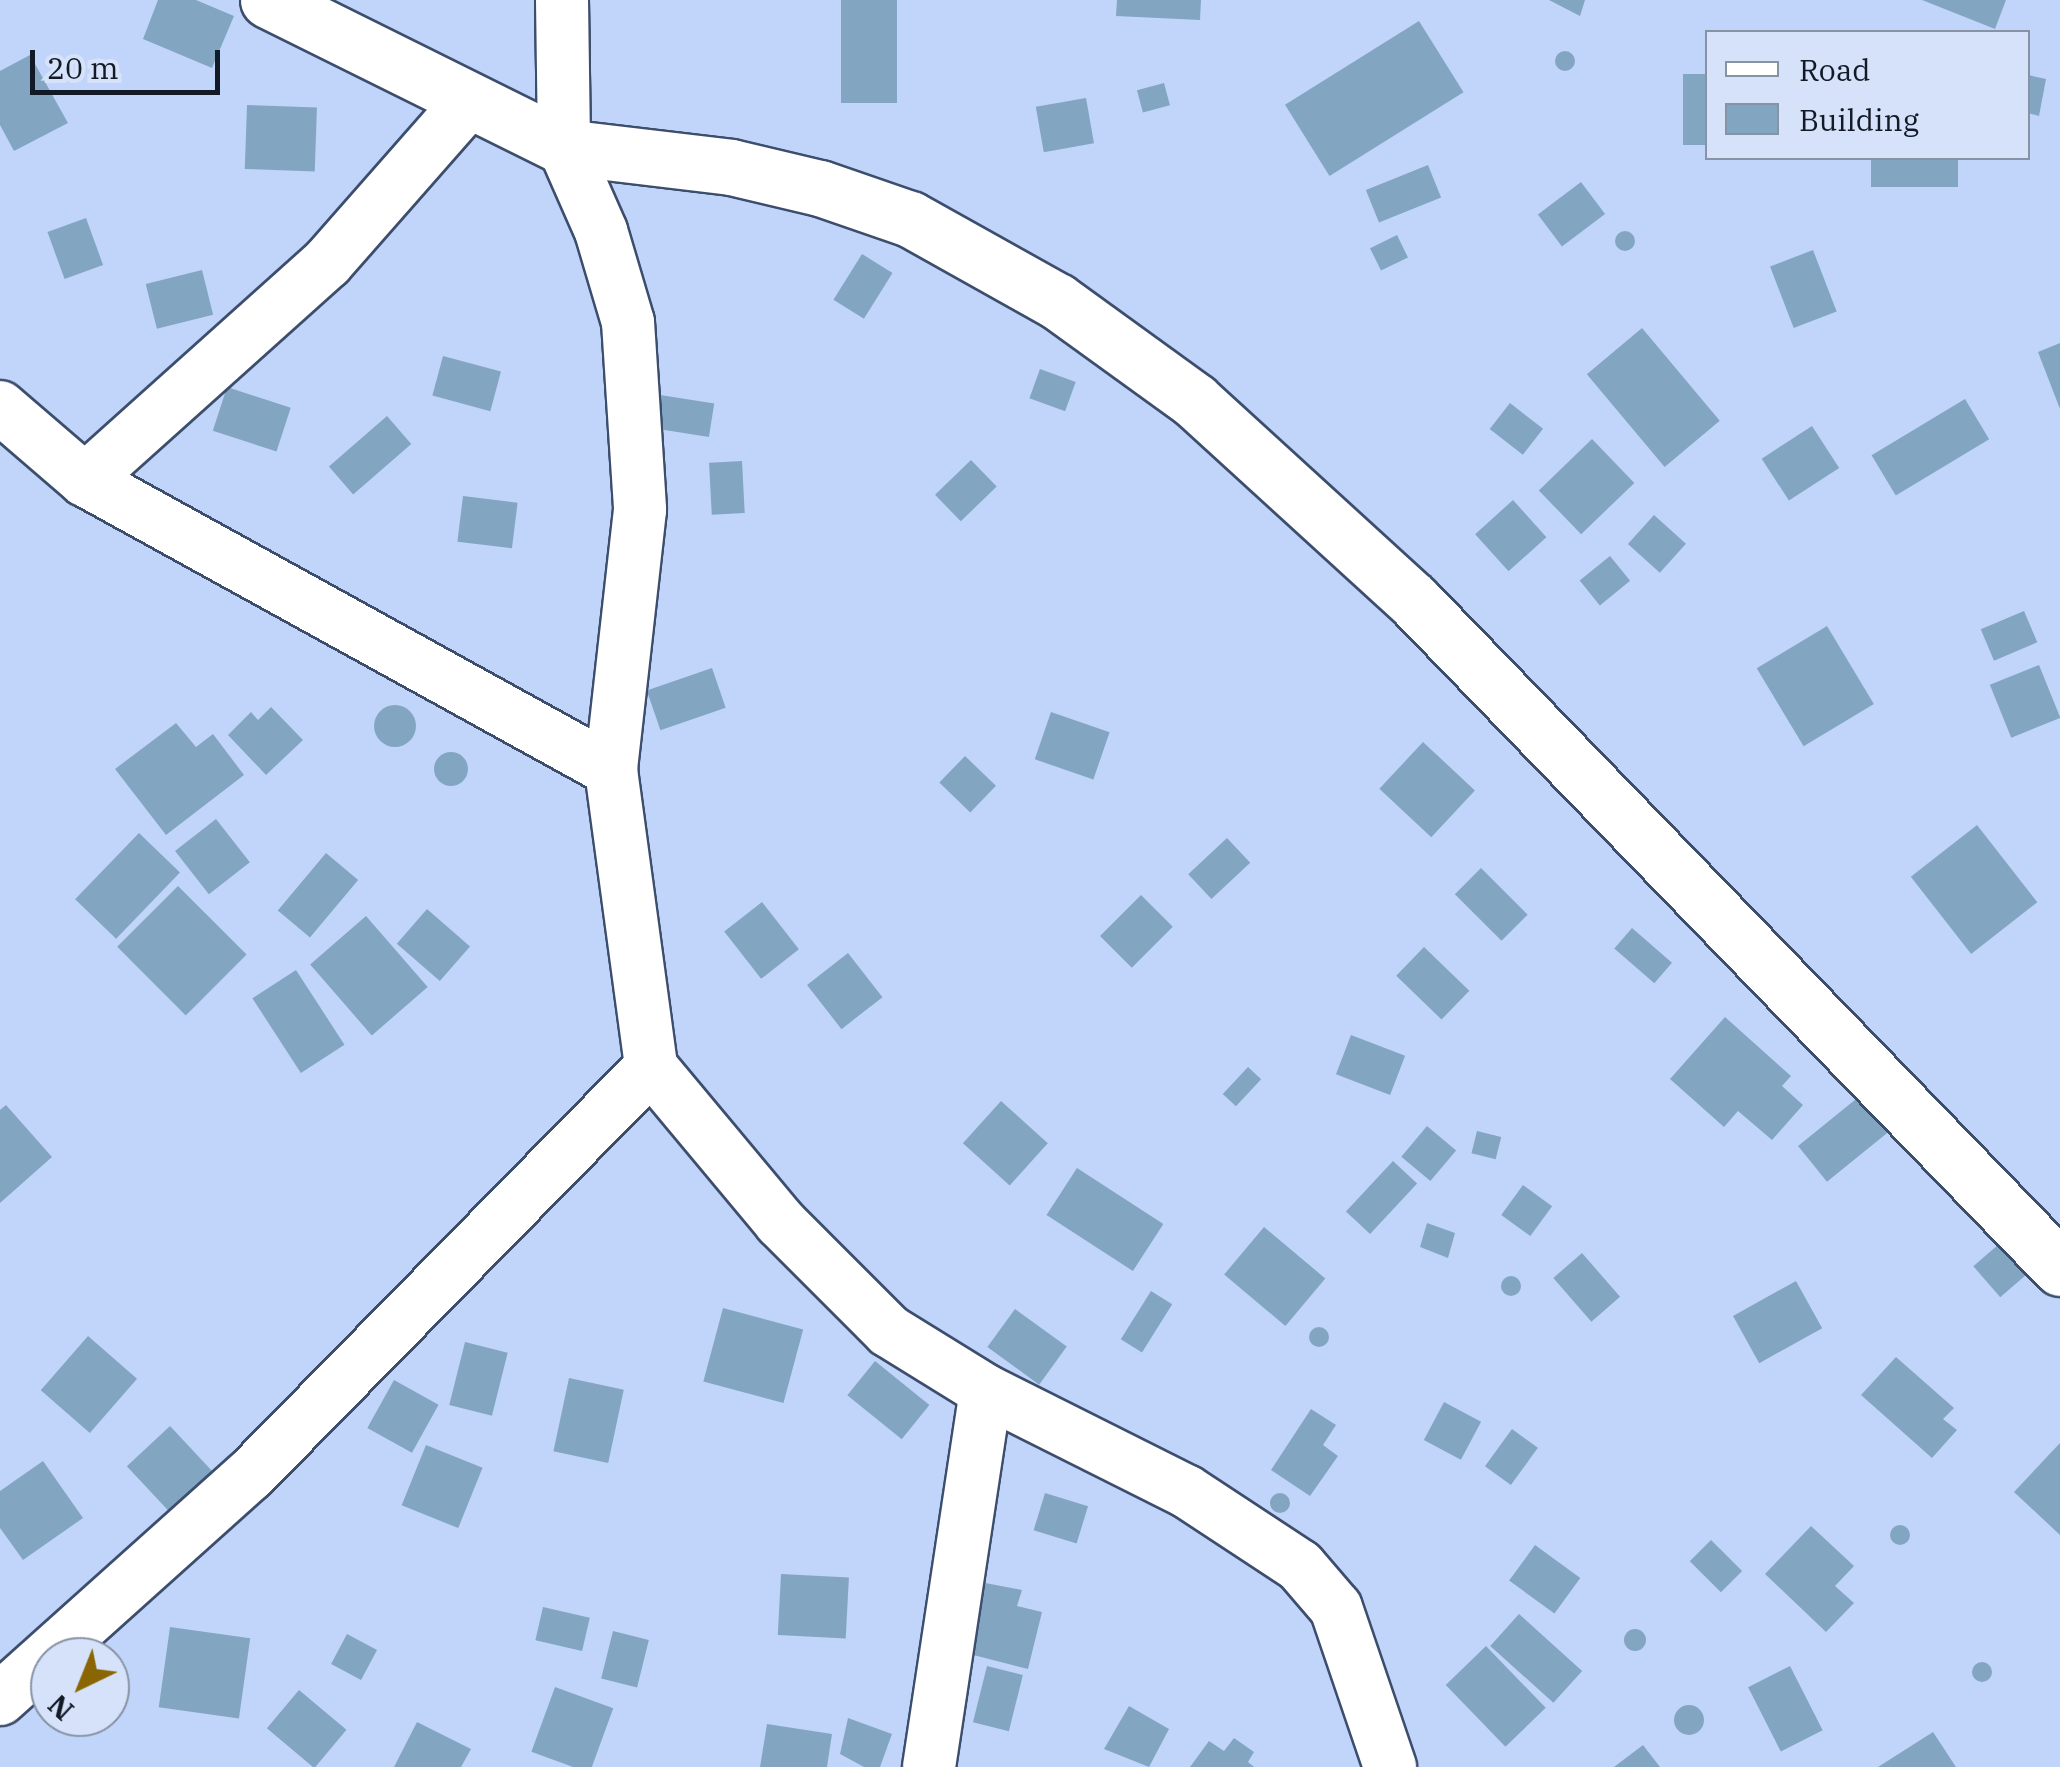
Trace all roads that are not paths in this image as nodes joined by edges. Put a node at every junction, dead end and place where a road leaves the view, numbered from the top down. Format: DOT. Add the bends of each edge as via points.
graph roads {
  1 [pos="268,0"];
  2 [pos="562,0"];
  3 [pos="470,100"];
  4 [pos="564,147"];
  5 [pos="0,407"];
  6 [pos="85,480"];
  7 [pos="611,770"];
  8 [pos="651,1067"];
  9 [pos="2060,1268"];
  10 [pos="986,1392"];
  11 [pos="0,1699"];
  12 [pos="929,1767"];
  13 [pos="1390,1767"];
  1 -- 3 [label="street"];
  2 -- 4 [label="street"];
  3 -- 4 [label="street"];
  3 -- 6 [label="street" via="328,263"];
  4 -- 7 [label="street" via="601,232 628,322 640,510"];
  4 -- 9 [label="street" via="731,168 910,219 1057,302 1195,401 1413,600"];
  5 -- 6 [label="street"];
  6 -- 7 [label="street"];
  7 -- 8 [label="street"];
  8 -- 10 [label="street" via="780,1222 889,1331"];
  8 -- 11 [label="street" via="250,1475"];
  10 -- 12 [label="street"];
  10 -- 13 [label="street" via="1186,1491 1300,1566 1336,1608"];
}
